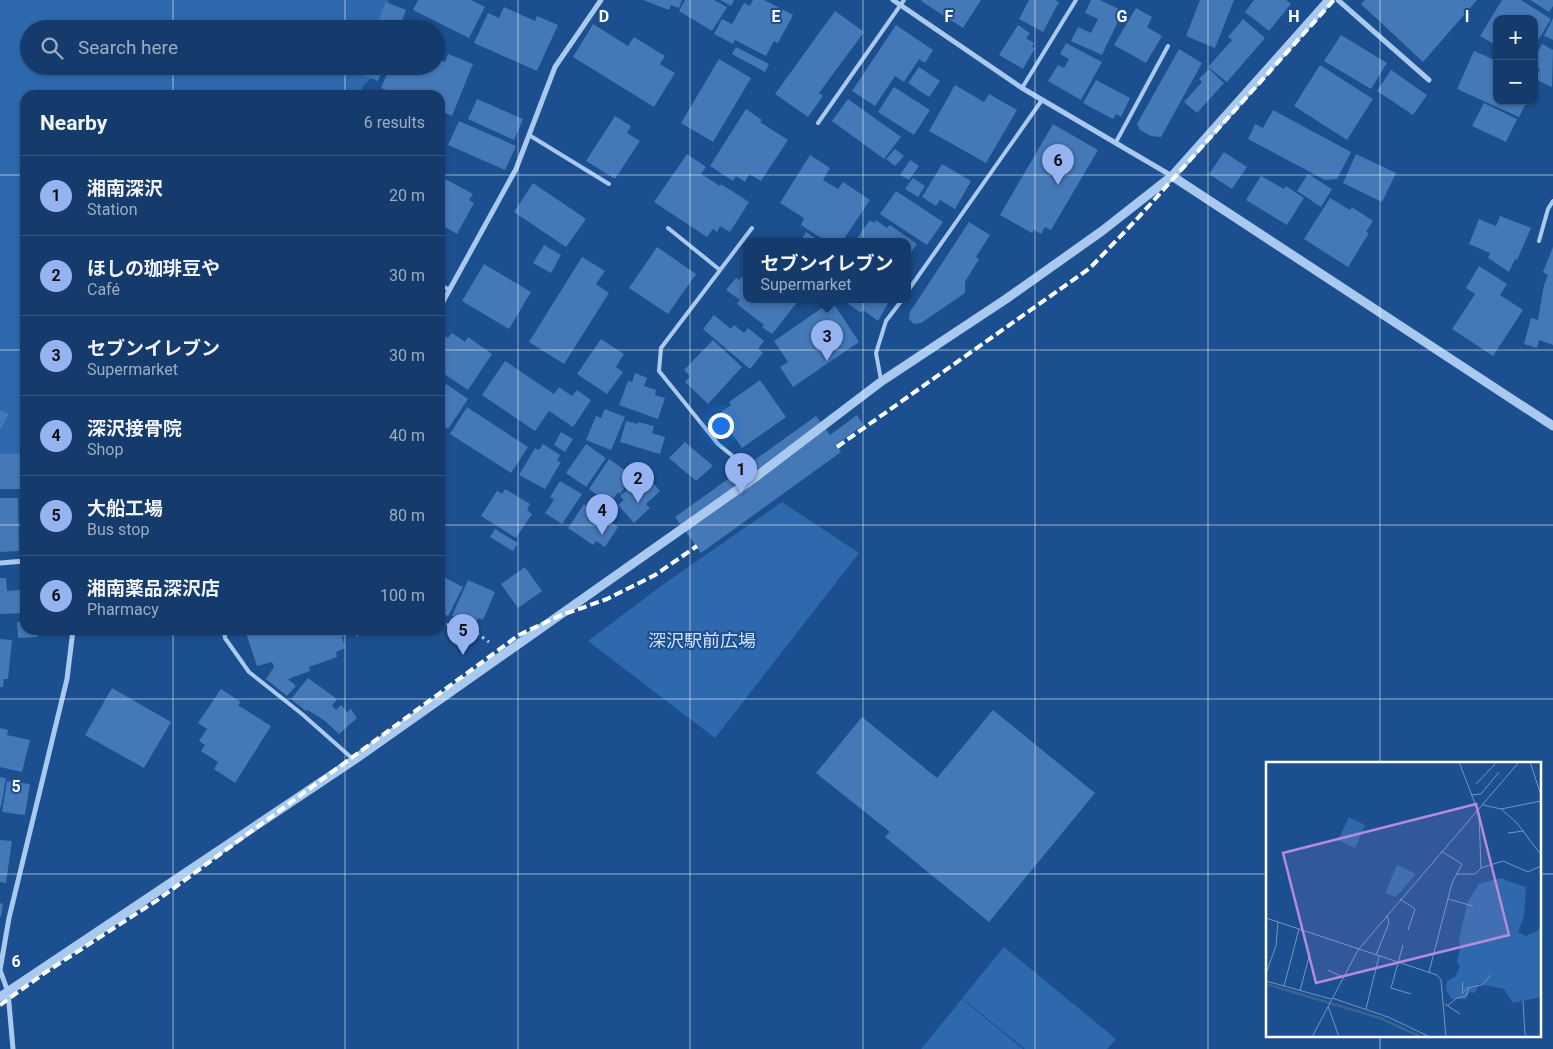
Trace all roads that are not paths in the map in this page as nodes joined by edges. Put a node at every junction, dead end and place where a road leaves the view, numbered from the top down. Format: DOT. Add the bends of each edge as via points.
graph roads {
  1 [pos="601,0"];
  2 [pos="893,0"];
  3 [pos="1076,0"];
  4 [pos="1328,0"];
  5 [pos="1338,0"];
  6 [pos="902,2"];
  7 [pos="1168,46"];
  8 [pos="1429,80"];
  9 [pos="1022,88"];
  10 [pos="1042,100"];
  11 [pos="818,123"];
  12 [pos="529,135"];
  13 [pos="1116,142"];
  14 [pos="1172,176"];
  15 [pos="610,184"];
  16 [pos="1553,201"];
  17 [pos="668,228"];
  18 [pos="752,228"];
  19 [pos="744,238"];
  20 [pos="743,240"];
  21 [pos="1540,241"];
  22 [pos="720,270"];
  23 [pos="911,286"];
  24 [pos="445,288"];
  25 [pos="450,290"];
  26 [pos="445,298"];
  27 [pos="900,303"];
  28 [pos="882,381"];
  29 [pos="1553,426"];
  30 [pos="757,476"];
  31 [pos="20,562"];
  32 [pos="0,563"];
  33 [pos="72,635"];
  34 [pos="225,635"];
  35 [pos="354,760"];
  36 [pos="0,970"];
  37 [pos="8,992"];
  38 [pos="0,997"];
  39 [pos="13,1049"];
  1 -- 12 [label="street" via="555,67"];
  2 -- 6 [label="street"];
  3 -- 9 [label="lane"];
  4 -- 14 [label="street"];
  5 -- 8 [label="street"];
  6 -- 9 [label="street"];
  6 -- 11 [label="lane"];
  7 -- 13 [label="lane"];
  9 -- 10 [label="street"];
  10 -- 13 [label="street"];
  10 -- 23 [label="lane"];
  12 -- 15 [label="lane"];
  12 -- 25 [label="street" via="516,169"];
  13 -- 14 [label="street"];
  14 -- 28 [label="street" via="1030,282"];
  14 -- 29 [label="street"];
  16 -- 21 [label="lane"];
  17 -- 22 [label="lane"];
  18 -- 19 [label="lane"];
  20 -- 22 [label="lane"];
  22 -- 30 [label="lane" via="661,348 659,371 718,444"];
  24 -- 25 [label="lane"];
  25 -- 26 [label="street"];
  27 -- 28 [label="lane" via="886,321 876,353"];
  28 -- 30 [label="street"];
  30 -- 35 [label="street"];
  31 -- 32 [label="street"];
  33 -- 36 [label="street" via="67,680 8,918"];
  34 -- 35 [label="lane" via="249,672"];
  35 -- 37 [label="street"];
  36 -- 37 [label="street"];
  37 -- 38 [label="street"];
  37 -- 39 [label="street"];
}
